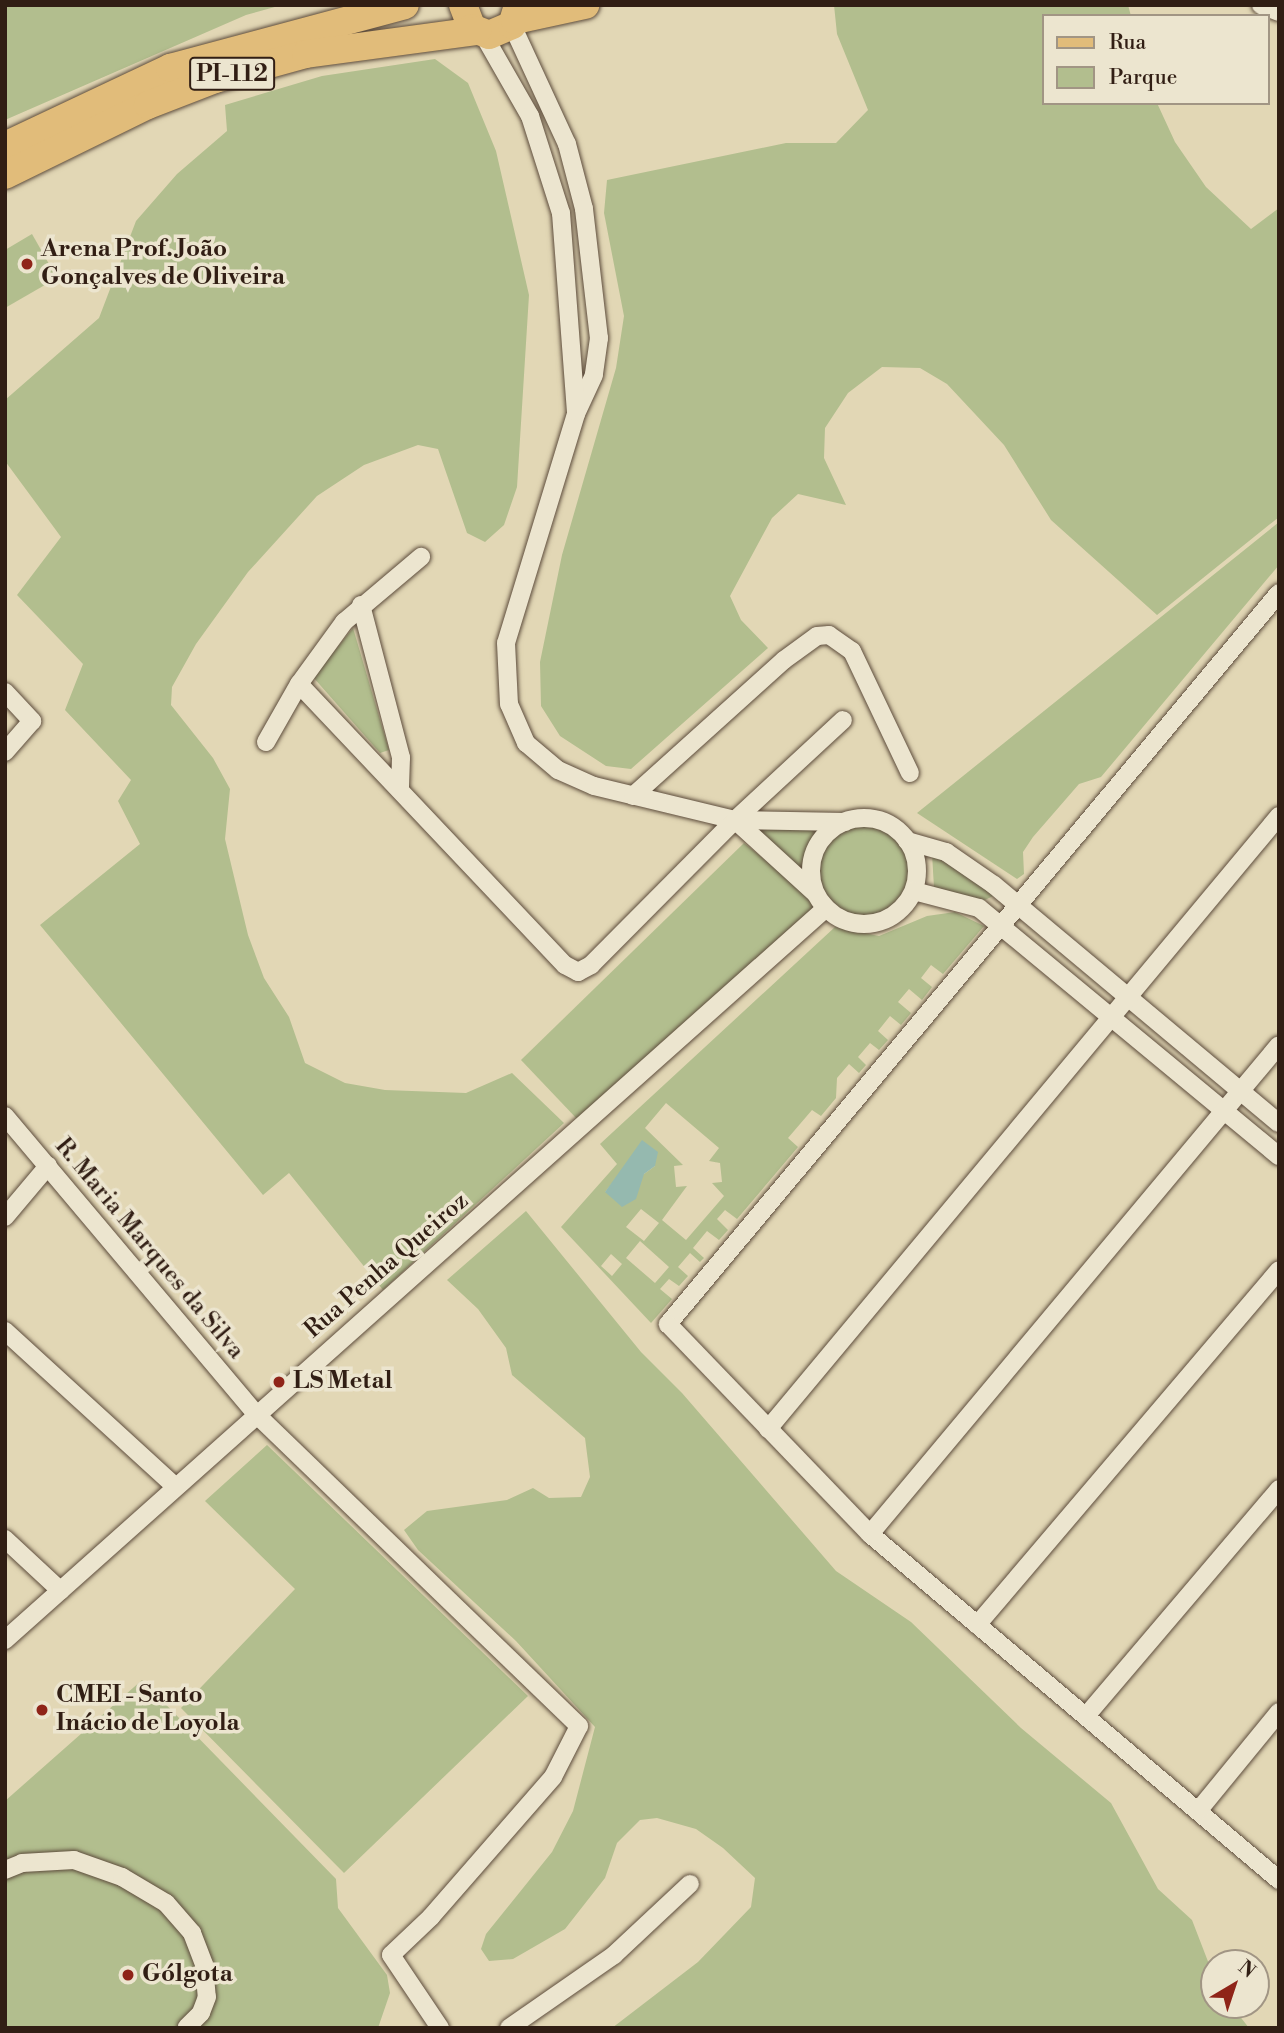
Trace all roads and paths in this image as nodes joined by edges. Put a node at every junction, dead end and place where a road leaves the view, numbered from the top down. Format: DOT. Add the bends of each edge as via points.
graph roads {
  1 [pos="405,5"];
  2 [pos="463,5"];
  3 [pos="584,5"];
  4 [pos="1261,5"];
  5 [pos="1279,12"];
  6 [pos="515,17"];
  7 [pos="480,33"];
  8 [pos="5,146"];
  9 [pos="5,175"];
  10 [pos="576,414"];
  11 [pos="421,557"];
  12 [pos="1279,593"];
  13 [pos="361,605"];
  14 [pos="299,684"];
  15 [pos="5,692"];
  16 [pos="843,720"];
  17 [pos="266,742"];
  18 [pos="5,752"];
  19 [pos="910,774"];
  20 [pos="400,790"];
  21 [pos="633,796"];
  22 [pos="1279,816"];
  23 [pos="735,820"];
  24 [pos="845,822"];
  25 [pos="907,841"];
  26 [pos="914,891"];
  27 [pos="821,901"];
  28 [pos="1017,907"];
  29 [pos="1001,926"];
  30 [pos="1129,999"];
  31 [pos="1113,1019"];
  32 [pos="1279,1045"];
  33 [pos="1241,1092"];
  34 [pos="1224,1112"];
  35 [pos="5,1116"];
  36 [pos="1279,1123"];
  37 [pos="1279,1156"];
  38 [pos="48,1166"];
  39 [pos="5,1217"];
  40 [pos="1279,1270"];
  41 [pos="5,1331"];
  42 [pos="256,1413"];
  43 [pos="768,1429"];
  44 [pos="175,1486"];
  45 [pos="1279,1489"];
  46 [pos="870,1534"];
  47 [pos="5,1539"];
  48 [pos="61,1591"];
  49 [pos="978,1625"];
  50 [pos="5,1640"];
  51 [pos="1279,1712"];
  52 [pos="1086,1717"];
  53 [pos="1198,1811"];
  54 [pos="5,1870"];
  55 [pos="1279,1880"];
  56 [pos="690,1884"];
  57 [pos="187,2027"];
  58 [pos="440,2028"];
  59 [pos="509,2028"];
  1 -- 8 [label="main road, PI-112" via="170,68"];
  2 -- 7 [label="main road" via="465,18"];
  3 -- 6 [label="main road, PI-112"];
  4 -- 5 [label="street"];
  6 -- 7 [label="main road, PI-112" via="497,34"];
  6 -- 10 [label="street" via="553,106 584,209 599,338 594,375"];
  7 -- 9 [label="main road, PI-112" via="306,54 215,79 148,104"];
  7 -- 10 [label="street" via="530,116 561,213"];
  10 -- 21 [label="street" via="506,643 509,704 526,743 558,770"];
  11 -- 13 [label="street"];
  12 -- 28 [label="street"];
  13 -- 14 [label="street"];
  13 -- 20 [label="street" via="401,758"];
  14 -- 17 [label="street"];
  14 -- 20 [label="street"];
  15 -- 18 [label="street" via="32,721"];
  16 -- 23 [label="street"];
  19 -- 21 [label="street" via="852,651 829,635 817,636 784,660"];
  20 -- 23 [label="street" via="565,965 578,972 591,965"];
  21 -- 23 [label="street"];
  22 -- 30 [label="street"];
  23 -- 24 [label="street"];
  23 -- 27 [label="street"];
  24 -- 25 [label="street" via="879,820"];
  24 -- 27 [label="street" via="830,830 815,851 811,877"];
  25 -- 26 [label="street" via="916,865"];
  25 -- 28 [label="street" via="946,852"];
  26 -- 27 [label="street" via="895,915 882,922 852,923"];
  26 -- 29 [label="street" via="979,908"];
  27 -- 42 [label="street, Rua Penha Queiroz" via="583,1125"];
  28 -- 29 [label="street"];
  28 -- 30 [label="street"];
  29 -- 31 [label="street"];
  29 -- 43 [label="street" via="668,1324"];
  30 -- 31 [label="street"];
  30 -- 33 [label="street"];
  31 -- 34 [label="street"];
  31 -- 43 [label="street"];
  32 -- 33 [label="street"];
  33 -- 34 [label="street"];
  33 -- 36 [label="street"];
  34 -- 37 [label="street"];
  34 -- 46 [label="street"];
  35 -- 38 [label="street, R. Maria Marques da Silva"];
  38 -- 39 [label="street"];
  38 -- 42 [label="street, R. Maria Marques da Silva"];
  40 -- 49 [label="street"];
  41 -- 44 [label="street"];
  42 -- 44 [label="street, Rua Penha Queiroz"];
  42 -- 58 [label="street, R. Maria Marques da Silva" via="579,1726 553,1777 431,1917 390,1955"];
  43 -- 46 [label="street"];
  44 -- 48 [label="street, Rua Penha Queiroz"];
  45 -- 52 [label="street"];
  46 -- 49 [label="street"];
  47 -- 48 [label="street"];
  48 -- 50 [label="street, Rua Penha Queiroz"];
  49 -- 52 [label="street"];
  51 -- 53 [label="street"];
  52 -- 53 [label="street"];
  53 -- 55 [label="street"];
  54 -- 57 [label="street" via="22,1863 74,1860 122,1877 166,1903 192,1933 204,1965 206,1997 201,2012"];
  56 -- 59 [label="street" via="614,1955"];
}
